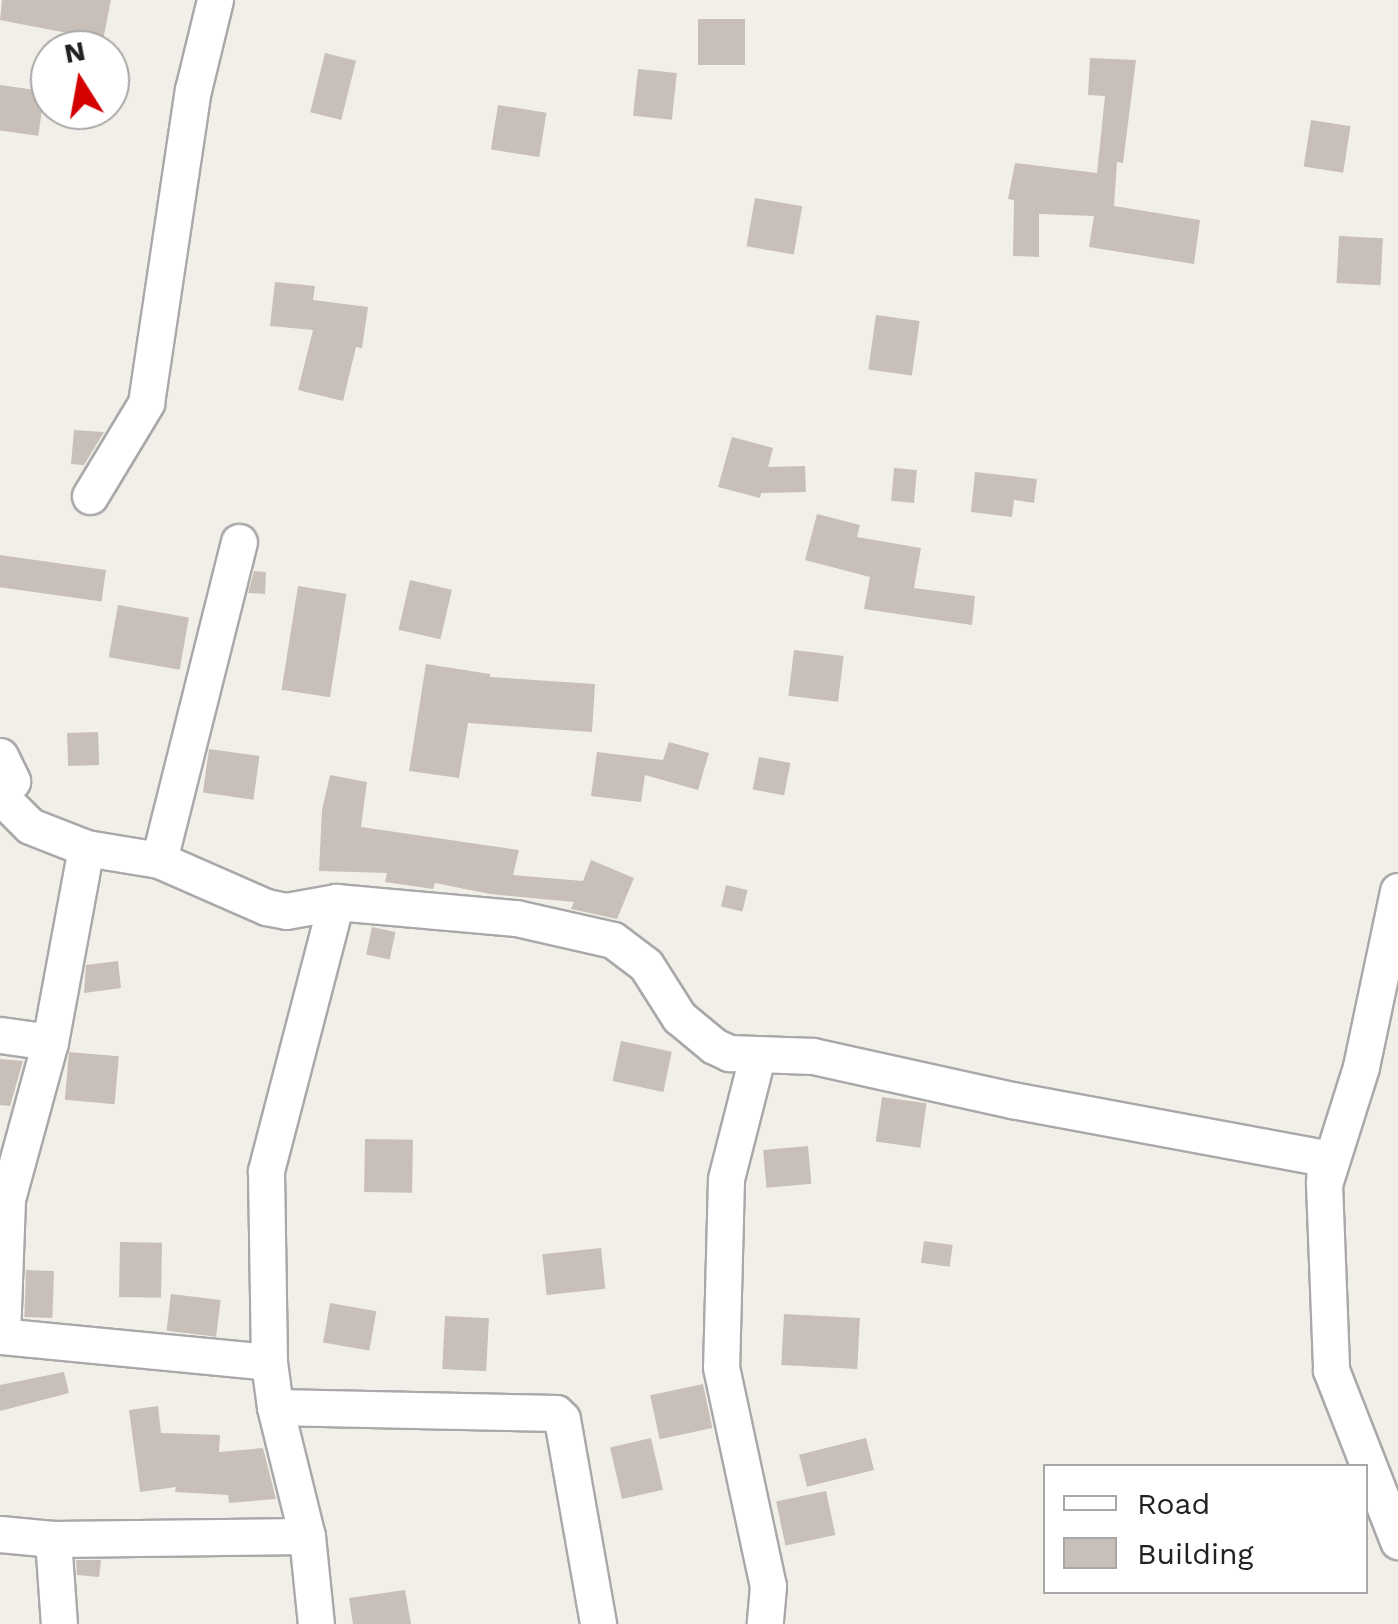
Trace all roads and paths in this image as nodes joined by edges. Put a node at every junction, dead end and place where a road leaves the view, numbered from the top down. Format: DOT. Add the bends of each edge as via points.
graph roads {
  1 [pos="216,0"];
  2 [pos="90,496"];
  3 [pos="239,542"];
  4 [pos="0,756"];
  5 [pos="0,795"];
  6 [pos="86,848"];
  7 [pos="159,860"];
  8 [pos="1398,891"];
  9 [pos="336,902"];
  10 [pos="1392,944"];
  11 [pos="0,1035"];
  12 [pos="50,1042"];
  13 [pos="758,1057"];
  14 [pos="1324,1184"];
  15 [pos="1,1336"];
  16 [pos="268,1362"];
  17 [pos="274,1407"];
  18 [pos="0,1534"];
  19 [pos="307,1536"];
  20 [pos="54,1539"];
  21 [pos="1398,1541"];
  22 [pos="59,1624"];
  23 [pos="316,1624"];
  24 [pos="598,1624"];
  25 [pos="765,1624"];
  1 -- 2 [label="street" via="193,90 146,404"];
  3 -- 7 [label="street"];
  4 -- 5 [label="street" via="12,781"];
  5 -- 6 [label="street" via="30,826"];
  6 -- 7 [label="street"];
  6 -- 12 [label="street"];
  7 -- 9 [label="street" via="266,908"];
  8 -- 10 [label="street"];
  9 -- 13 [label="street" via="516,918 613,940 636,954 679,1016 714,1046"];
  9 -- 16 [label="street" via="266,1170"];
  10 -- 14 [label="street"];
  11 -- 12 [label="street"];
  12 -- 15 [label="street" via="7,1200"];
  13 -- 14 [label="street" via="813,1056 1326,1158"];
  13 -- 25 [label="street" via="726,1179 721,1366 768,1586"];
  14 -- 21 [label="street" via="1332,1370"];
  15 -- 16 [label="street"];
  16 -- 17 [label="street"];
  17 -- 19 [label="street"];
  17 -- 24 [label="street" via="556,1413"];
  18 -- 20 [label="street"];
  19 -- 20 [label="street"];
  19 -- 23 [label="street"];
  20 -- 22 [label="street"];
}
